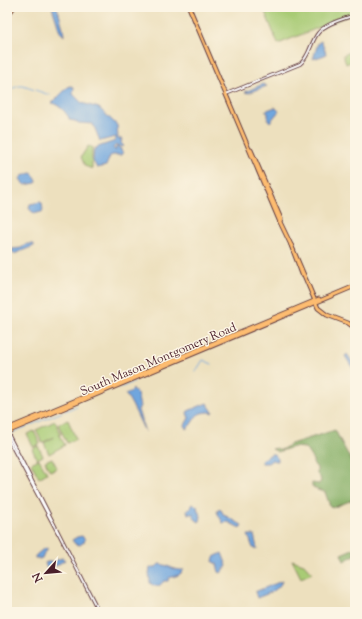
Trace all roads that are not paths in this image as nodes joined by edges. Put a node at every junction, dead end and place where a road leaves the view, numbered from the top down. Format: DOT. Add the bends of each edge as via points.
graph roads {
  1 [pos="12,7"];
  2 [pos="189,7"];
  3 [pos="7,14"];
  4 [pos="355,15"];
  5 [pos="226,94"];
  6 [pos="355,285"];
  7 [pos="315,301"];
  8 [pos="355,329"];
  9 [pos="7,431"];
  10 [pos="7,437"];
  11 [pos="59,534"];
  12 [pos="99,612"];
  1 -- 3 [label="main road"];
  2 -- 5 [label="main road"];
  4 -- 5 [label="street" via="321,30 308,55 300,64"];
  5 -- 7 [label="main road"];
  6 -- 7 [label="main road"];
  6 -- 7 [label="main road"];
  7 -- 8 [label="main road" via="325,314"];
  7 -- 9 [label="main road, South Mason Montgomery Road"];
  9 -- 11 [label="street"];
  10 -- 11 [label="street"];
  11 -- 12 [label="street"];
}
